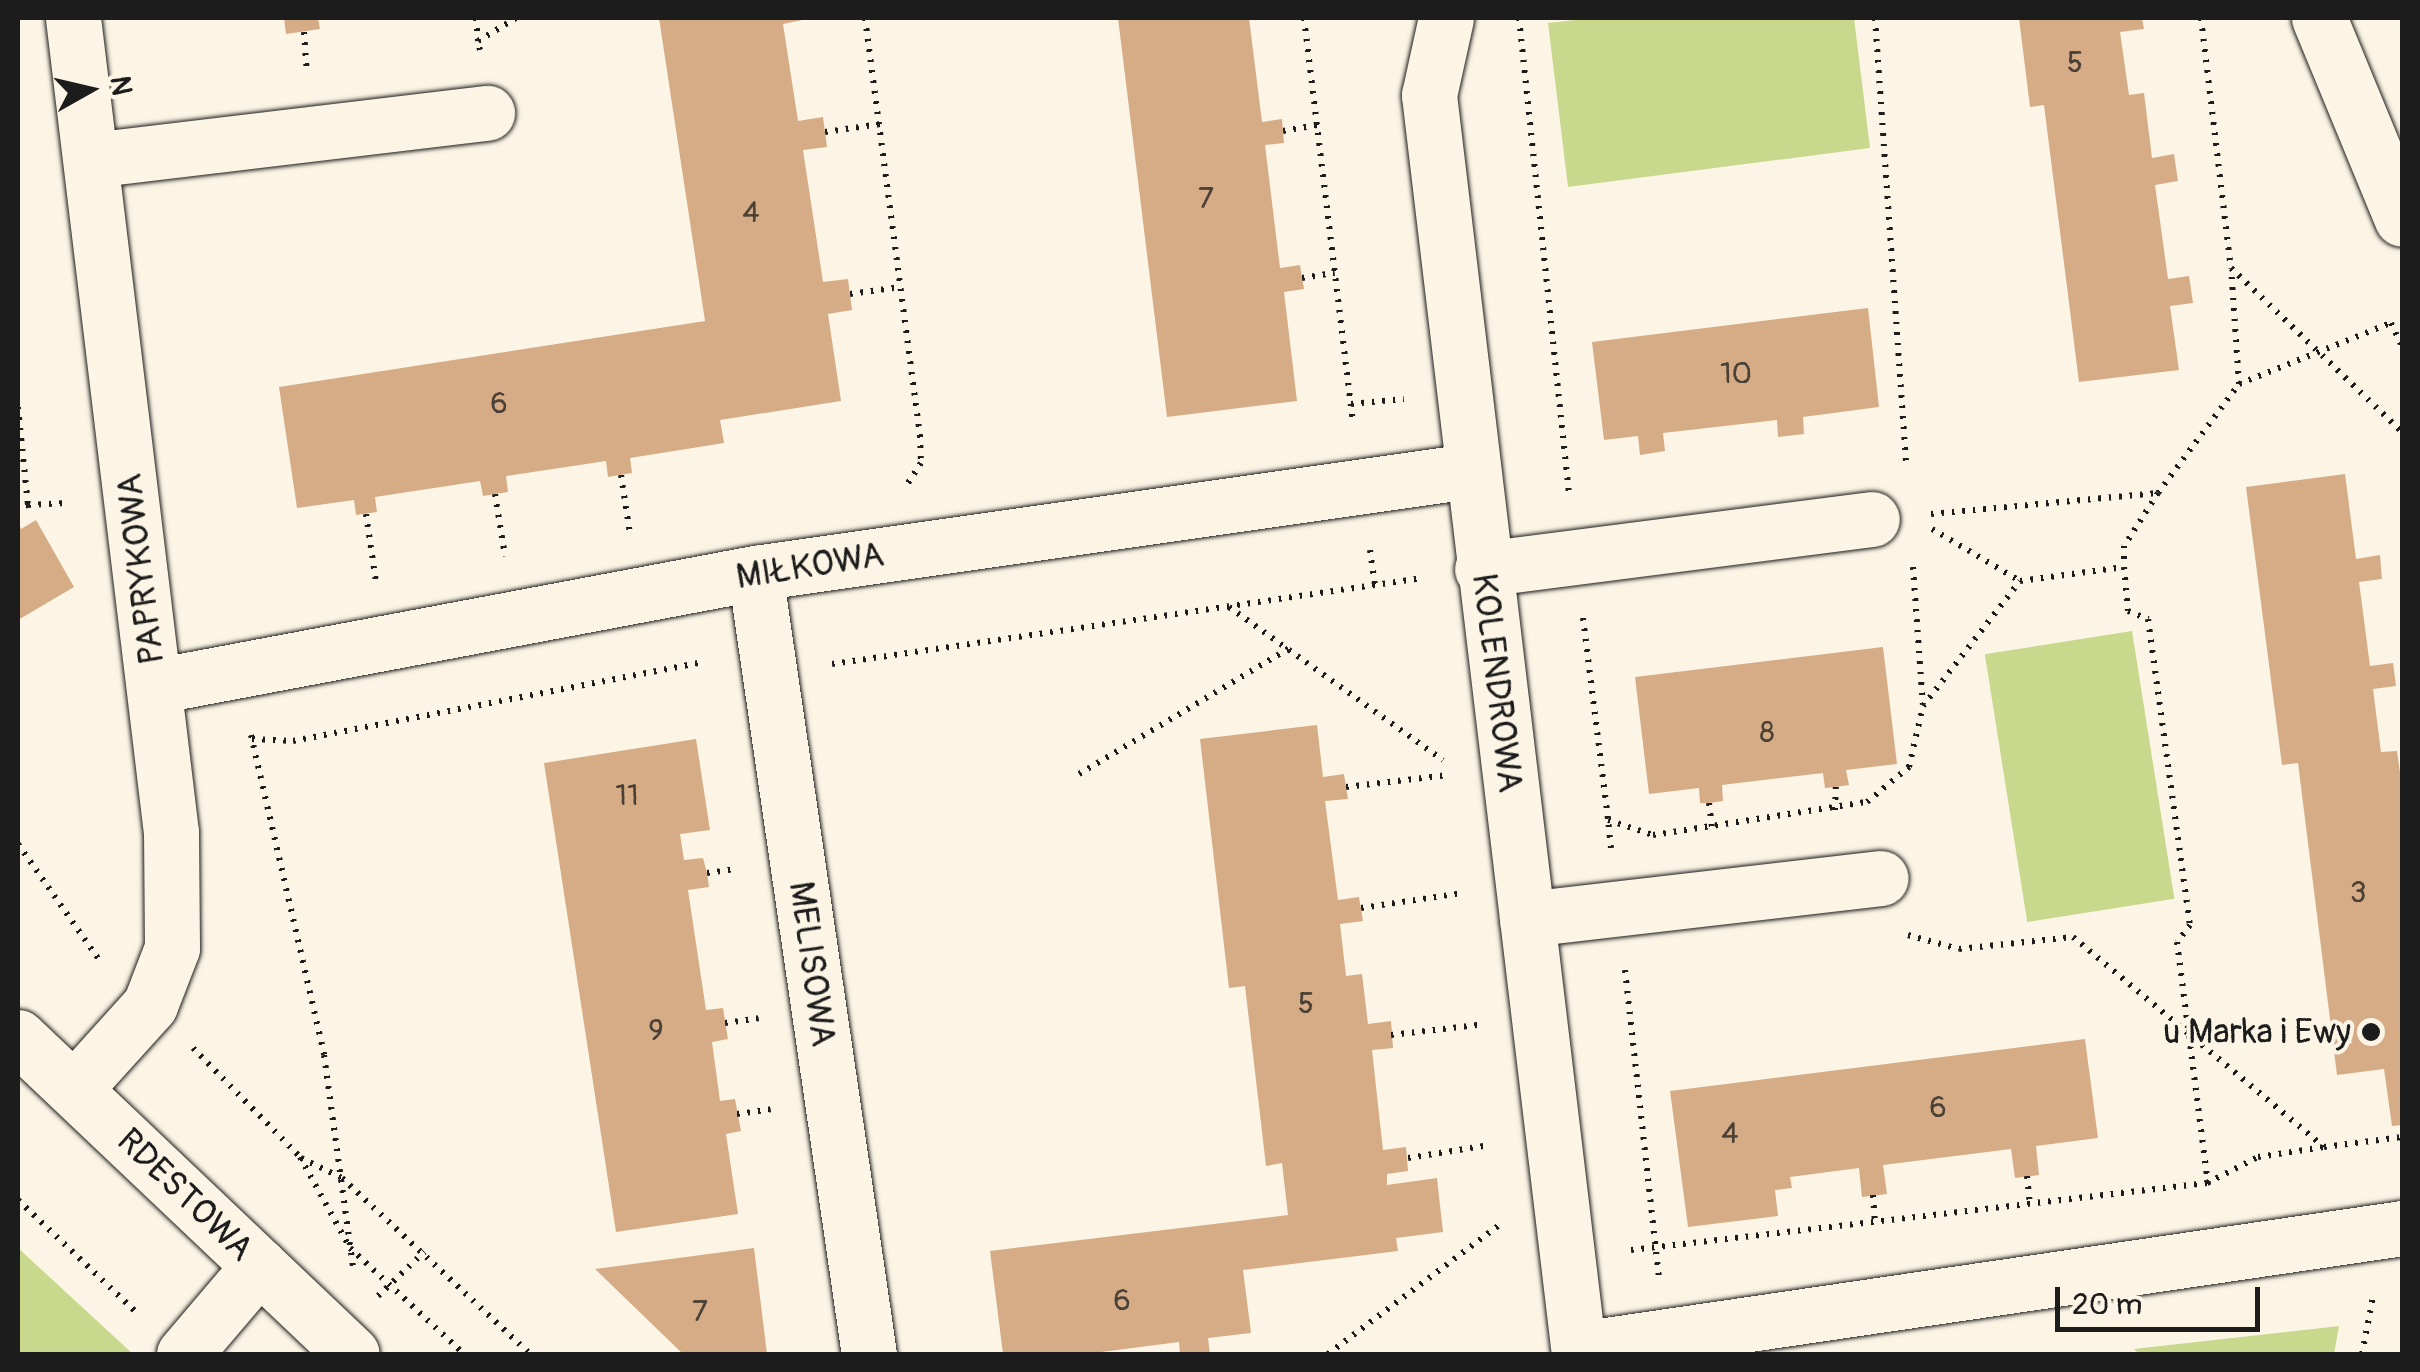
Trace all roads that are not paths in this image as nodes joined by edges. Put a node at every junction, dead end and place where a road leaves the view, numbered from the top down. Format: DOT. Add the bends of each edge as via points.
graph roads {
  1 [pos="74,18"];
  2 [pos="1446,18"];
  3 [pos="2319,18"];
  4 [pos="488,114"];
  5 [pos="91,160"];
  6 [pos="2402,218"];
  7 [pos="1469,471"];
  8 [pos="1891,517"];
  9 [pos="1482,569"];
  10 [pos="755,573"];
  11 [pos="155,686"];
  12 [pos="1885,903"];
  13 [pos="1527,919"];
  14 [pos="18,1038"];
  15 [pos="74,1089"];
  16 [pos="2402,1228"];
  17 [pos="259,1266"];
  18 [pos="1579,1352"];
  19 [pos="186,1353"];
  20 [pos="352,1354"];
  21 [pos="870,1354"];
  1 -- 5 [label="street, PAPRYKOWA"];
  2 -- 7 [label="street, KOLENDROWA" via="1429,95"];
  3 -- 6 [label="street"];
  4 -- 5 [label="street"];
  5 -- 11 [label="street, PAPRYKOWA"];
  7 -- 9 [label="street, KOLENDROWA"];
  7 -- 10 [label="street, MIŁKOWA"];
  8 -- 9 [label="street"];
  9 -- 13 [label="street, KOLENDROWA"];
  10 -- 11 [label="street, MIŁKOWA"];
  10 -- 21 [label="street, MELISOWA"];
  11 -- 15 [label="street, PAPRYKOWA" via="171,832 172,948 150,1005"];
  12 -- 13 [label="street"];
  13 -- 18 [label="street, KOLENDROWA"];
  14 -- 15 [label="street, RDESTOWA"];
  15 -- 17 [label="street, RDESTOWA"];
  16 -- 18 [label="street, KOLENDROWA"];
  17 -- 19 [label="street"];
  17 -- 20 [label="street, RDESTOWA"];
}
